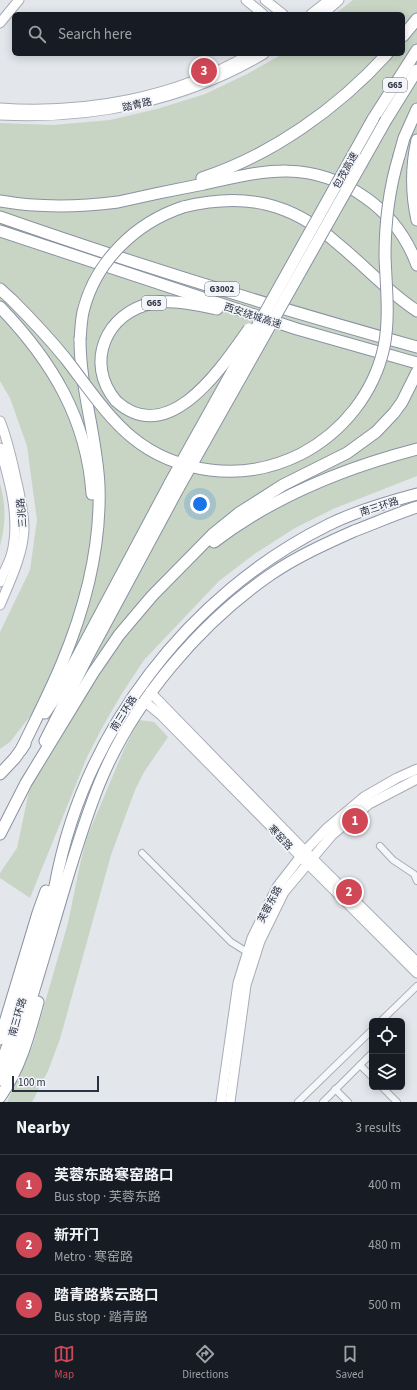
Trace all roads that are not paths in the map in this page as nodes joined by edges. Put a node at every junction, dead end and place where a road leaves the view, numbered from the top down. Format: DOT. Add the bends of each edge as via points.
graph roads {
  1 [pos="19,0"];
  2 [pos="246,0"];
  3 [pos="265,0"];
  4 [pos="329,0"];
  5 [pos="339,0"];
  6 [pos="261,12"];
  7 [pos="280,12"];
  8 [pos="314,12"];
  9 [pos="325,12"];
  10 [pos="417,20"];
  11 [pos="0,23"];
  12 [pos="405,34"];
  13 [pos="417,50"];
  14 [pos="247,56"];
  15 [pos="260,56"];
  16 [pos="385,56"];
  17 [pos="417,70"];
  18 [pos="0,108"];
  19 [pos="417,109"];
  20 [pos="0,115"];
  21 [pos="417,140"];
  22 [pos="158,193"];
  23 [pos="0,201"];
  24 [pos="0,217"];
  25 [pos="417,220"];
  26 [pos="0,231"];
  27 [pos="417,265"];
  28 [pos="0,289"];
  29 [pos="276,292"];
  30 [pos="0,308"];
  31 [pos="417,311"];
  32 [pos="282,324"];
  33 [pos="417,347"];
  34 [pos="417,363"];
  35 [pos="417,372"];
  36 [pos="0,421"];
  37 [pos="0,448"];
  38 [pos="417,449"];
  39 [pos="174,485"];
  40 [pos="417,494"];
  41 [pos="417,507"];
  42 [pos="177,571"];
  43 [pos="0,582"];
  44 [pos="87,590"];
  45 [pos="0,605"];
  46 [pos="147,697"];
  47 [pos="21,750"];
  48 [pos="417,769"];
  49 [pos="0,774"];
  50 [pos="417,779"];
  51 [pos="26,783"];
  52 [pos="0,834"];
  53 [pos="380,846"];
  54 [pos="142,852"];
  55 [pos="303,854"];
  56 [pos="59,861"];
  57 [pos="310,861"];
  58 [pos="71,868"];
  59 [pos="417,881"];
  60 [pos="46,932"];
  61 [pos="247,952"];
  62 [pos="417,962"];
  63 [pos="417,973"];
  64 [pos="417,986"];
  65 [pos="384,1018"];
  66 [pos="369,1033"];
  67 [pos="0,1039"];
  68 [pos="371,1054"];
  69 [pos="360,1065"];
  70 [pos="0,1066"];
  71 [pos="369,1074"];
  72 [pos="0,1080"];
  73 [pos="335,1089"];
  74 [pos="385,1090"];
  75 [pos="0,1097"];
  76 [pos="221,1102"];
  77 [pos="230,1102"];
  78 [pos="298,1102"];
  79 [pos="323,1102"];
  80 [pos="348,1102"];
  81 [pos="397,1102"];
  1 -- 11 [label="street"];
  2 -- 6 [label="street"];
  3 -- 7 [label="street"];
  4 -- 8 [label="street"];
  5 -- 9 [label="street"];
  10 -- 12 [label="highway"];
  13 -- 29 [label="highway, 包茂高速 / G65, bridge" via="373,119"];
  14 -- 18 [label="street, 踏青路" via="199,79 129,100 71,107"];
  15 -- 20 [label="street, 踏青路" via="225,75 129,107 53,115"];
  16 -- 22 [label="highway" via="344,96 288,136 227,168"];
  17 -- 39 [label="highway, bridge"];
  19 -- 28 [label="highway, bridge" via="404,138 391,185 386,221 386,334 375,373 362,398 341,425 313,447 282,462 255,469 215,471 187,466 153,452 136,441 113,420 44,332"];
  21 -- 25 [label="highway" via="412,194"];
  22 -- 23 [label="highway" via="119,201 67,206"];
  22 -- 27 [label="highway" via="246,174 281,171 307,173 329,179 360,194 387,216 403,236"];
  24 -- 33 [label="highway, 西安绕城高速 / G3002" via="217,288"];
  26 -- 32 [label="highway, 西安绕城高速 / G3002"];
  29 -- 32 [label="highway, G65, bridge" via="214,376 186,403 163,414 148,416 132,412 116,401 102,377 102,352 113,327 138,308 155,302 178,302 219,310"];
  29 -- 39 [label="highway, bridge"];
  30 -- 44 [label="highway" via="24,332 50,368 70,404 82,438 90,474 92,499"];
  31 -- 44 [label="highway, bridge" via="308,221 280,208 261,203 215,200 183,207 163,214 128,238 110,258 95,281 86,301 82,319 82,371 99,486 95,544"];
  32 -- 34 [label="highway, 西安绕城高速 / G65"];
  35 -- 42 [label="highway" via="402,402 376,432 348,453 283,485 239,513 213,534"];
  36 -- 45 [label="street, 三兆路" via="7,437 19,489 24,529 15,568"];
  37 -- 43 [label="street, 三兆路" via="11,488 14,515 11,556"];
  38 -- 42 [label="highway" via="332,476 301,489 243,521"];
  39 -- 47 [label="highway" via="57,695"];
  39 -- 51 [label="highway" via="57,716"];
  40 -- 56 [label="highway, 南三环路" via="353,515 308,536 253,572 206,611 155,667 113,729 95,762 80,798"];
  41 -- 46 [label="highway, 南三环路" via="325,544 270,575 206,628"];
  42 -- 51 [label="highway" via="152,596 113,644"];
  44 -- 47 [label="highway" via="74,633"];
  46 -- 55 [label="street, 寒窑路" via="166,719"];
  46 -- 58 [label="highway, 南三环路" via="133,718 100,782"];
  47 -- 49 [label="highway"];
  48 -- 55 [label="street, 芙蓉东路" via="364,797 326,829"];
  50 -- 57 [label="street, 芙蓉东路" via="369,804 332,835"];
  51 -- 52 [label="highway"];
  53 -- 59 [label="street" via="393,860 414,874"];
  54 -- 61 [label="street" via="231,942"];
  55 -- 57 [label="street, 寒窑路"];
  55 -- 61 [label="street, 芙蓉东路" via="277,887"];
  56 -- 60 [label="highway, 南三环路"];
  56 -- 67 [label="highway" via="38,913"];
  57 -- 62 [label="street, 寒窑路"];
  57 -- 63 [label="street, 寒窑路"];
  57 -- 77 [label="street, 芙蓉东路" via="284,892 260,942 246,985"];
  58 -- 60 [label="highway, 南三环路"];
  58 -- 75 [label="highway" via="58,932 28,1039 12,1079"];
  60 -- 70 [label="highway, 南三环路"];
  60 -- 72 [label="highway, 南三环路" via="20,1038"];
  61 -- 76 [label="street, 芙蓉东路" via="238,983"];
  64 -- 65 [label="street"];
  66 -- 78 [label="street"];
  68 -- 69 [label="street"];
  69 -- 71 [label="street"];
  69 -- 73 [label="street"];
  73 -- 79 [label="street"];
  73 -- 80 [label="street"];
  74 -- 81 [label="street"];
}
